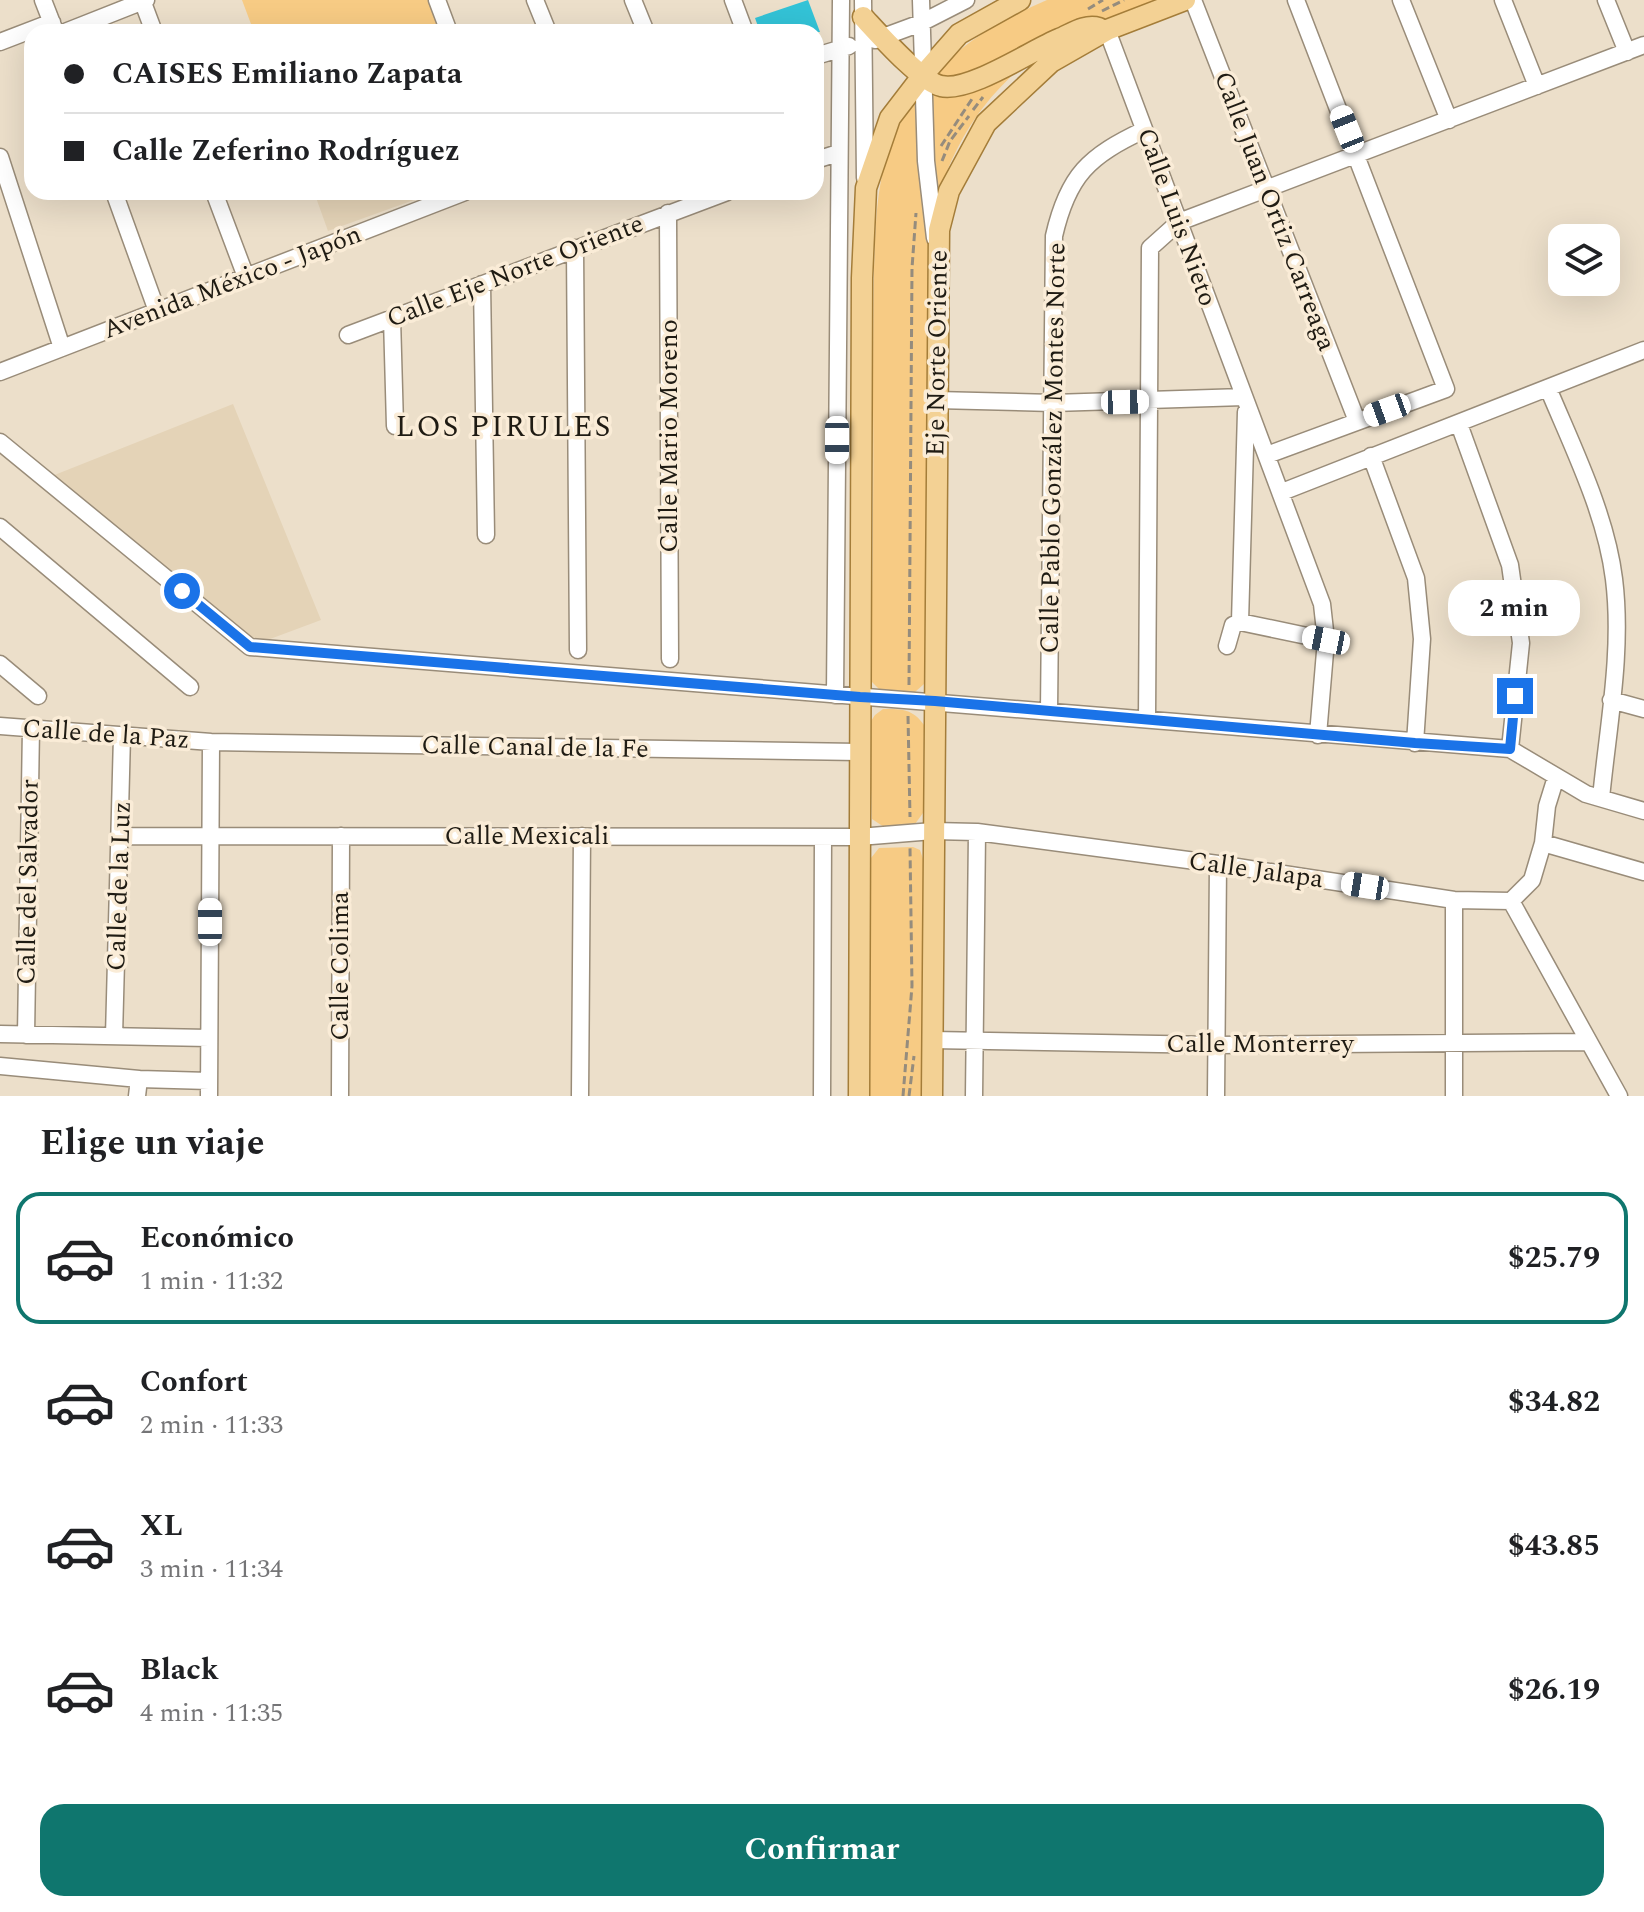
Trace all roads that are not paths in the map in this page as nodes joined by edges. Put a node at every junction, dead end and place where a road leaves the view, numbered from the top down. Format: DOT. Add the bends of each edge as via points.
graph roads {
  1 [pos="43,0"];
  2 [pos="143,0"];
  3 [pos="437,0"];
  4 [pos="535,0"];
  5 [pos="633,0"];
  6 [pos="733,0"];
  7 [pos="921,0"];
  8 [pos="966,0"];
  9 [pos="1020,0"];
  10 [pos="1185,0"];
  11 [pos="1193,0"];
  12 [pos="1296,0"];
  13 [pos="1401,0"];
  14 [pos="1503,0"];
  15 [pos="1606,0"];
  16 [pos="840,3"];
  17 [pos="863,8"];
  18 [pos="921,23"];
  19 [pos="55,24"];
  20 [pos="73,24"];
  21 [pos="151,24"];
  22 [pos="446,24"];
  23 [pos="545,24"];
  24 [pos="643,24"];
  25 [pos="742,24"];
  26 [pos="1107,30"];
  27 [pos="24,37"];
  28 [pos="883,38"];
  29 [pos="0,42"];
  30 [pos="863,43"];
  31 [pos="1644,45"];
  32 [pos="840,47"];
  33 [pos="1627,52"];
  34 [pos="824,53"];
  35 [pos="923,75"];
  36 [pos="1537,86"];
  37 [pos="1449,120"];
  38 [pos="1144,130"];
  39 [pos="838,153"];
  40 [pos="1357,154"];
  41 [pos="0,157"];
  42 [pos="824,157"];
  43 [pos="866,188"];
  44 [pos="1265,189"];
  45 [pos="117,200"];
  46 [pos="217,200"];
  47 [pos="444,200"];
  48 [pos="705,200"];
  49 [pos="668,213"];
  50 [pos="1179,222"];
  51 [pos="575,248"];
  52 [pos="937,264"];
  53 [pos="246,277"];
  54 [pos="482,284"];
  55 [pos="157,311"];
  56 [pos="392,318"];
  57 [pos="348,335"];
  58 [pos="62,348"];
  59 [pos="1642,356"];
  60 [pos="0,372"];
  61 [pos="1548,388"];
  62 [pos="936,400"];
  63 [pos="1245,400"];
  64 [pos="1149,402"];
  65 [pos="1053,403"];
  66 [pos="1357,421"];
  67 [pos="1459,424"];
  68 [pos="395,426"];
  69 [pos="0,442"];
  70 [pos="1267,455"];
  71 [pos="1371,456"];
  72 [pos="1282,492"];
  73 [pos="0,527"];
  74 [pos="486,535"];
  75 [pos="1240,622"];
  76 [pos="1326,640"];
  77 [pos="1227,646"];
  78 [pos="578,650"];
  79 [pos="670,659"];
  80 [pos="0,664"];
  81 [pos="190,687"];
  82 [pos="835,695"];
  83 [pos="38,696"];
  84 [pos="860,697"];
  85 [pos="1611,700"];
  86 [pos="935,701"];
  87 [pos="1644,709"];
  88 [pos="1049,711"];
  89 [pos="1147,719"];
  90 [pos="0,726"];
  91 [pos="31,728"];
  92 [pos="1318,735"];
  93 [pos="122,736"];
  94 [pos="211,742"];
  95 [pos="1415,743"];
  96 [pos="1510,749"];
  97 [pos="859,752"];
  98 [pos="1556,777"];
  99 [pos="1601,798"];
  100 [pos="1644,811"];
  101 [pos="933,831"];
  102 [pos="977,832"];
  103 [pos="121,836"];
  104 [pos="211,836"];
  105 [pos="341,836"];
  106 [pos="582,836"];
  107 [pos="823,837"];
  108 [pos="859,837"];
  109 [pos="1543,843"];
  110 [pos="1218,864"];
  111 [pos="1644,872"];
  112 [pos="1454,900"];
  113 [pos="1511,901"];
  114 [pos="0,1034"];
  115 [pos="26,1035"];
  116 [pos="114,1036"];
  117 [pos="209,1038"];
  118 [pos="932,1040"];
  119 [pos="975,1041"];
  120 [pos="1588,1042"];
  121 [pos="1454,1044"];
  122 [pos="1216,1045"];
  123 [pos="0,1066"];
  124 [pos="138,1087"];
  125 [pos="209,1089"];
  126 [pos="340,1096"];
  127 [pos="580,1096"];
  128 [pos="822,1096"];
  129 [pos="859,1096"];
  130 [pos="932,1096"];
  131 [pos="974,1096"];
  132 [pos="1216,1096"];
  133 [pos="1454,1096"];
  134 [pos="1619,1096"];
  1 -- 19 [label="street"];
  2 -- 20 [label="street"];
  2 -- 21 [label="street"];
  3 -- 22 [label="street"];
  4 -- 23 [label="street"];
  5 -- 24 [label="street"];
  6 -- 25 [label="street"];
  7 -- 18 [label="street"];
  8 -- 18 [label="street"];
  9 -- 35 [label="main road" via="959,34"];
  10 -- 26 [label="main road, Eje Norte Oriente"];
  11 -- 44 [label="street, Calle Juan Ortiz Carreaga"];
  12 -- 40 [label="street"];
  13 -- 37 [label="street"];
  14 -- 36 [label="street"];
  15 -- 33 [label="street"];
  16 -- 32 [label="street"];
  17 -- 28 [label="main road"];
  17 -- 30 [label="street"];
  18 -- 28 [label="street"];
  18 -- 35 [label="street"];
  26 -- 35 [label="main road" via="1090,25 967,85 941,86"];
  26 -- 38 [label="street, Calle Luis Nieto"];
  26 -- 52 [label="main road, Eje Norte Oriente" via="1051,62 986,123 949,191"];
  27 -- 29 [label="street"];
  28 -- 30 [label="street"];
  28 -- 35 [label="main road"];
  30 -- 32 [label="street"];
  30 -- 43 [label="street"];
  31 -- 33 [label="street"];
  32 -- 34 [label="street"];
  32 -- 39 [label="street"];
  33 -- 36 [label="street"];
  35 -- 43 [label="main road" via="890,118"];
  35 -- 52 [label="street"];
  36 -- 37 [label="street"];
  37 -- 40 [label="street"];
  38 -- 50 [label="street, Calle Luis Nieto"];
  38 -- 65 [label="street, Calle Pablo González Montes Norte" via="1107,148 1084,169 1062,202 1054,236"];
  39 -- 42 [label="street"];
  39 -- 82 [label="street"];
  40 -- 44 [label="street"];
  40 -- 66 [label="street" via="1446,389"];
  41 -- 58 [label="street"];
  43 -- 84 [label="main road"];
  44 -- 50 [label="street"];
  44 -- 66 [label="street, Calle Juan Ortiz Carreaga"];
  45 -- 55 [label="street"];
  46 -- 53 [label="street"];
  47 -- 53 [label="street, Avenida México - Japón"];
  48 -- 49 [label="street, Calle Eje Norte Oriente"];
  49 -- 51 [label="street, Calle Eje Norte Oriente"];
  49 -- 79 [label="street, Calle Mario Moreno"];
  50 -- 63 [label="street, Calle Luis Nieto"];
  50 -- 64 [label="street" via="1150,248"];
  51 -- 54 [label="street, Calle Eje Norte Oriente"];
  51 -- 78 [label="street"];
  52 -- 62 [label="main road, Eje Norte Oriente"];
  53 -- 55 [label="street, Avenida México - Japón"];
  54 -- 56 [label="street, Calle Eje Norte Oriente"];
  54 -- 74 [label="street"];
  55 -- 58 [label="street, Avenida México - Japón"];
  56 -- 57 [label="street, Calle Eje Norte Oriente"];
  56 -- 68 [label="street"];
  58 -- 60 [label="street, Avenida México - Japón"];
  59 -- 61 [label="street"];
  61 -- 67 [label="street"];
  61 -- 85 [label="street" via="1593,496 1614,578"];
  62 -- 65 [label="street"];
  62 -- 86 [label="main road, Eje Norte Oriente"];
  63 -- 64 [label="street"];
  63 -- 70 [label="street, Calle Luis Nieto"];
  63 -- 75 [label="street, Calle Luis Nieto"];
  64 -- 65 [label="street"];
  64 -- 89 [label="street"];
  65 -- 88 [label="street, Calle Pablo González Montes Norte"];
  66 -- 70 [label="street"];
  67 -- 71 [label="street"];
  67 -- 96 [label="street" via="1510,565 1521,643"];
  69 -- 82 [label="street" via="250,647"];
  70 -- 72 [label="street, Calle Luis Nieto"];
  71 -- 72 [label="street"];
  71 -- 95 [label="street" via="1416,578 1422,639"];
  72 -- 76 [label="street, Calle Luis Nieto" via="1322,604"];
  73 -- 81 [label="street"];
  75 -- 76 [label="street"];
  75 -- 77 [label="street" via="1233,625"];
  76 -- 92 [label="street, Calle Luis Nieto"];
  80 -- 83 [label="street"];
  82 -- 84 [label="street"];
  84 -- 86 [label="street"];
  84 -- 97 [label="main road"];
  85 -- 87 [label="street"];
  85 -- 99 [label="street"];
  86 -- 88 [label="street"];
  86 -- 101 [label="main road, Eje Norte Oriente"];
  88 -- 89 [label="street"];
  89 -- 92 [label="street"];
  90 -- 91 [label="street, Calle de la Paz"];
  91 -- 93 [label="street, Calle de la Paz"];
  91 -- 115 [label="street, Calle del Salvador"];
  92 -- 95 [label="street"];
  93 -- 94 [label="street, Calle de la Paz"];
  93 -- 103 [label="street, Calle de la Luz"];
  94 -- 97 [label="street, Calle Canal de la Fe"];
  94 -- 104 [label="street"];
  95 -- 96 [label="street"];
  96 -- 98 [label="street"];
  97 -- 108 [label="main road"];
  98 -- 99 [label="street"];
  98 -- 109 [label="street"];
  99 -- 100 [label="street"];
  101 -- 102 [label="street, Calle Jalapa"];
  101 -- 108 [label="street, Calle Mexicali"];
  101 -- 118 [label="main road, Eje Norte Oriente"];
  102 -- 110 [label="street, Calle Jalapa"];
  102 -- 119 [label="street"];
  103 -- 104 [label="street, Calle Mexicali"];
  103 -- 116 [label="street, Calle de la Luz"];
  104 -- 105 [label="street, Calle Mexicali"];
  104 -- 117 [label="street"];
  105 -- 106 [label="street, Calle Mexicali"];
  105 -- 126 [label="street, Calle Colima"];
  106 -- 107 [label="street, Calle Mexicali"];
  106 -- 127 [label="street"];
  107 -- 108 [label="street, Calle Mexicali"];
  107 -- 128 [label="street"];
  108 -- 129 [label="main road"];
  109 -- 111 [label="street"];
  109 -- 113 [label="street" via="1532,880"];
  110 -- 112 [label="street, Calle Jalapa"];
  110 -- 122 [label="street"];
  112 -- 113 [label="street, Calle Jalapa"];
  112 -- 121 [label="street"];
  113 -- 120 [label="street"];
  114 -- 115 [label="street"];
  115 -- 116 [label="street"];
  116 -- 117 [label="street"];
  117 -- 125 [label="street"];
  118 -- 119 [label="street, Calle Monterrey"];
  118 -- 130 [label="main road, Eje Norte Oriente"];
  119 -- 122 [label="street, Calle Monterrey"];
  119 -- 131 [label="street"];
  120 -- 121 [label="street, Calle Monterrey"];
  120 -- 134 [label="street"];
  121 -- 122 [label="street, Calle Monterrey"];
  121 -- 133 [label="street"];
  122 -- 132 [label="street"];
  123 -- 124 [label="street"];
  124 -- 125 [label="street"];
}
